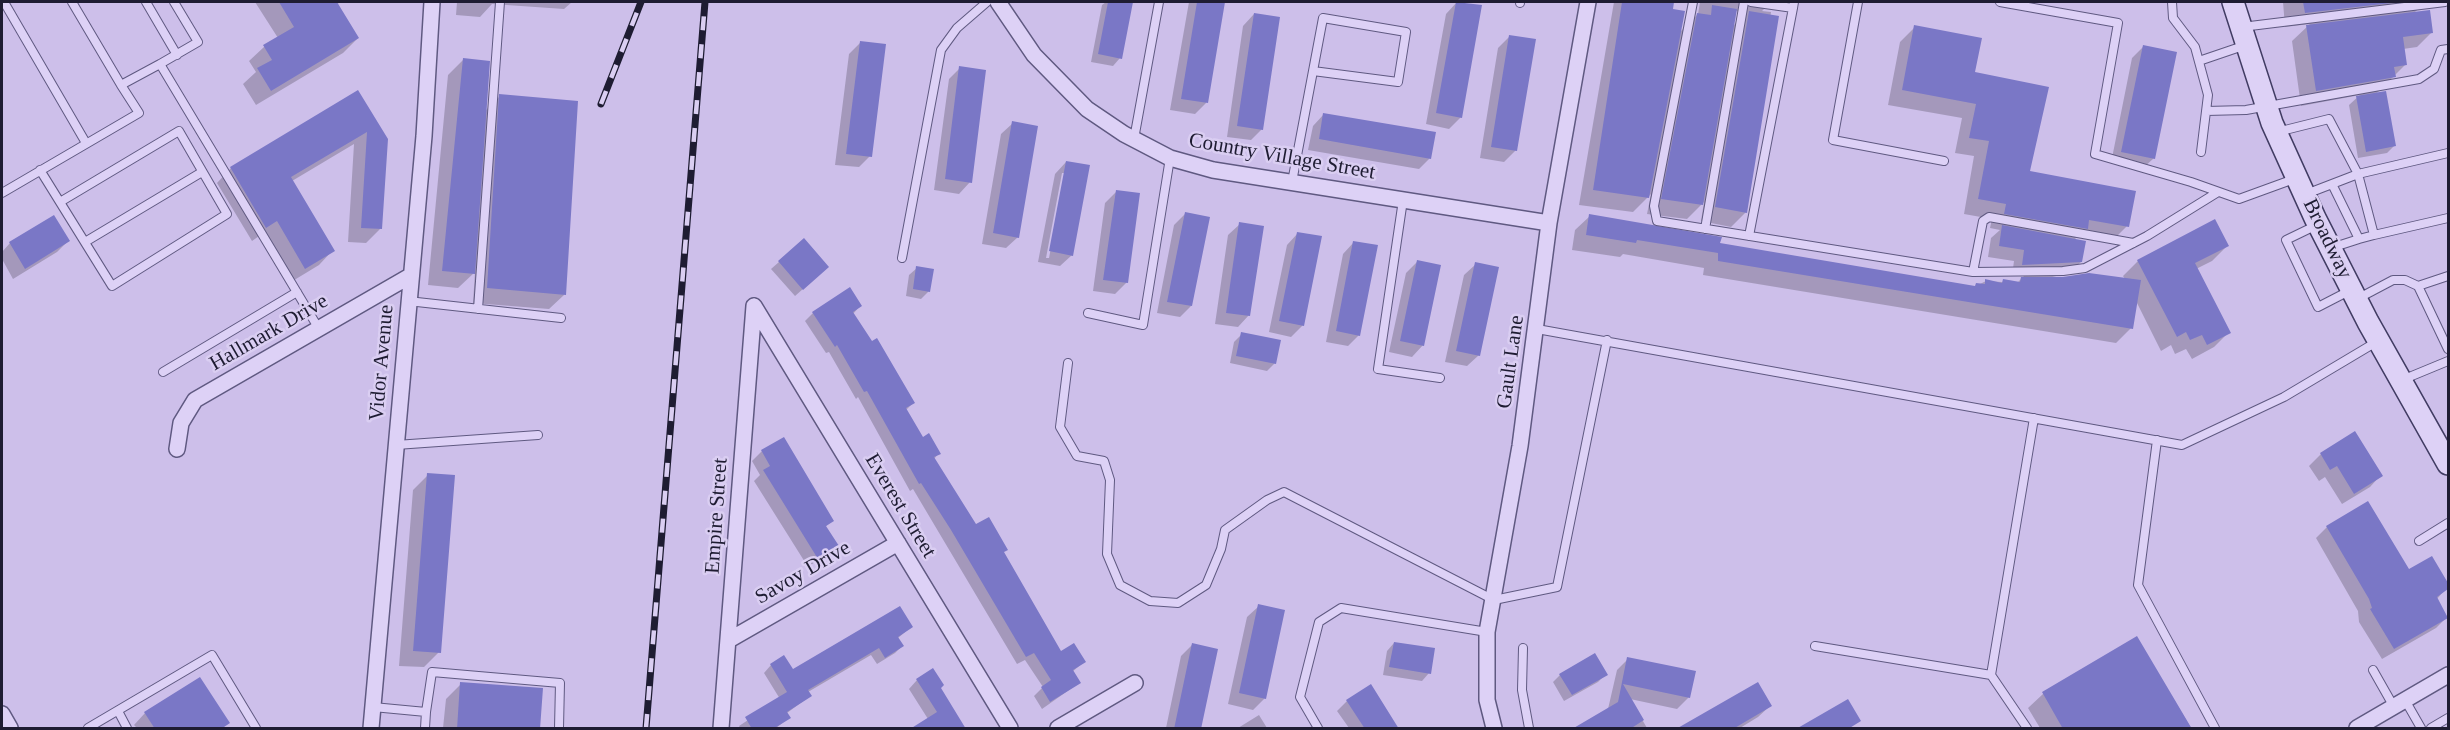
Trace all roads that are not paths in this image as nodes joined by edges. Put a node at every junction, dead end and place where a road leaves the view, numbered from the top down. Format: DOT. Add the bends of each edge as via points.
graph roads {
  1 [pos="4,2"];
  2 [pos="72,2"];
  3 [pos="146,2"];
  4 [pos="174,2"];
  5 [pos="432,2"];
  6 [pos="500,2"];
  7 [pos="987,2"];
  8 [pos="998,2"];
  9 [pos="1159,2"];
  10 [pos="1588,2"];
  11 [pos="1693,2"];
  12 [pos="1744,2"];
  13 [pos="1751,2"];
  14 [pos="1858,2"];
  15 [pos="2000,2"];
  16 [pos="2172,2"];
  17 [pos="2232,2"];
  18 [pos="2445,2"];
  19 [pos="1793,5"];
  20 [pos="2244,36"];
  21 [pos="2448,49"];
  22 [pos="177,55"];
  23 [pos="2199,61"];
  24 [pos="160,64"];
  25 [pos="1313,71"];
  26 [pos="121,85"];
  27 [pos="2266,104"];
  28 [pos="2206,111"];
  29 [pos="2276,132"];
  30 [pos="1134,139"];
  31 [pos="86,143"];
  32 [pos="2201,152"];
  33 [pos="2448,153"];
  34 [pos="1170,158"];
  35 [pos="1944,161"];
  36 [pos="40,170"];
  37 [pos="202,172"];
  38 [pos="2358,174"];
  39 [pos="1292,182"];
  40 [pos="2332,184"];
  41 [pos="2301,186"];
  42 [pos="2218,192"];
  43 [pos="2,193"];
  44 [pos="1403,200"];
  45 [pos="60,202"];
  46 [pos="2448,219"];
  47 [pos="1549,223"];
  48 [pos="2318,224"];
  49 [pos="1705,229"];
  50 [pos="2374,235"];
  51 [pos="1749,236"];
  52 [pos="2359,239"];
  53 [pos="85,242"];
  54 [pos="2133,243"];
  55 [pos="2331,248"];
  56 [pos="902,258"];
  57 [pos="1973,272"];
  58 [pos="410,276"];
  59 [pos="2448,276"];
  60 [pos="2418,286"];
  61 [pos="297,292"];
  62 [pos="2354,295"];
  63 [pos="408,301"];
  64 [pos="754,306"];
  65 [pos="478,309"];
  66 [pos="1088,313"];
  67 [pos="561,318"];
  68 [pos="319,329"];
  69 [pos="1537,329"];
  70 [pos="1607,340"];
  71 [pos="2379,340"];
  72 [pos="2448,349"];
  73 [pos="2448,361"];
  74 [pos="1068,363"];
  75 [pos="163,372"];
  76 [pos="1440,378"];
  77 [pos="2401,380"];
  78 [pos="2034,418"];
  79 [pos="538,435"];
  80 [pos="2157,440"];
  81 [pos="396,445"];
  82 [pos="177,448"];
  83 [pos="2446,454"];
  84 [pos="2448,523"];
  85 [pos="2419,541"];
  86 [pos="898,543"];
  87 [pos="1494,600"];
  88 [pos="1488,632"];
  89 [pos="729,640"];
  90 [pos="1815,646"];
  91 [pos="1523,648"];
  92 [pos="2373,670"];
  93 [pos="1990,675"];
  94 [pos="2448,675"];
  95 [pos="1136,683"];
  96 [pos="2400,704"];
  97 [pos="373,707"];
  98 [pos="118,711"];
  99 [pos="426,712"];
  100 [pos="2,714"];
  101 [pos="2448,718"];
  102 [pos="2359,728"];
  103 [pos="10,729"];
  104 [pos="88,729"];
  105 [pos="128,729"];
  106 [pos="256,729"];
  107 [pos="371,729"];
  108 [pos="425,729"];
  109 [pos="559,729"];
  110 [pos="721,729"];
  111 [pos="1010,729"];
  112 [pos="1058,729"];
  113 [pos="1318,729"];
  114 [pos="1494,729"];
  115 [pos="1528,729"];
  116 [pos="2027,729"];
  117 [pos="2215,729"];
  118 [pos="2421,729"];
  119 [pos="2431,729"];
  1 -- 31 [label="lane"];
  2 -- 26 [label="lane"];
  3 -- 22 [label="lane"];
  4 -- 22 [label="lane" via="198,42"];
  5 -- 58 [label="street, Vidor Avenue"];
  6 -- 65 [label="lane"];
  7 -- 56 [label="lane" via="957,28 941,50"];
  8 -- 30 [label="street, Country Village Street" via="1056,81 1088,109"];
  9 -- 30 [label="lane"];
  10 -- 47 [label="street, Gault Lane"];
  11 -- 49 [label="lane" via="1654,215 1657,221"];
  12 -- 49 [label="lane"];
  13 -- 19 [label="lane"];
  14 -- 35 [label="lane" via="1833,140"];
  15 -- 42 [label="lane" via="2118,23 2095,154"];
  16 -- 23 [label="lane" via="2173,18 2196,47"];
  17 -- 20 [label="main road, Broadway"];
  18 -- 20 [label="lane"];
  19 -- 51 [label="lane"];
  20 -- 23 [label="lane"];
  20 -- 27 [label="main road, Broadway"];
  21 -- 27 [label="lane" via="2441,50 2434,69 2419,79"];
  22 -- 24 [label="lane"];
  23 -- 28 [label="lane" via="2208,94"];
  24 -- 26 [label="lane"];
  24 -- 61 [label="lane"];
  25 -- 25 [label="lane" via="1323,18 1406,32 1398,82"];
  25 -- 39 [label="lane"];
  26 -- 31 [label="lane" via="139,113"];
  27 -- 28 [label="lane" via="2246,110"];
  27 -- 29 [label="main road, Broadway"];
  28 -- 32 [label="lane"];
  29 -- 38 [label="lane" via="2329,119"];
  29 -- 41 [label="main road, Broadway"];
  30 -- 34 [label="street, Country Village Street"];
  31 -- 36 [label="lane"];
  33 -- 38 [label="lane"];
  34 -- 39 [label="street, Country Village Street" via="1213,170"];
  34 -- 66 [label="lane" via="1143,325"];
  36 -- 43 [label="lane"];
  36 -- 45 [label="lane"];
  37 -- 45 [label="lane" via="179,131"];
  37 -- 53 [label="lane"];
  37 -- 53 [label="lane" via="227,214 112,286"];
  38 -- 40 [label="lane"];
  38 -- 50 [label="lane"];
  39 -- 44 [label="street, Country Village Street"];
  40 -- 41 [label="lane"];
  40 -- 52 [label="lane"];
  41 -- 42 [label="lane" via="2239,199"];
  41 -- 48 [label="main road, Broadway"];
  42 -- 54 [label="lane"];
  44 -- 47 [label="street, Country Village Street"];
  44 -- 76 [label="lane" via="1378,369"];
  45 -- 53 [label="lane"];
  46 -- 50 [label="lane"];
  47 -- 69 [label="street, Gault Lane"];
  48 -- 55 [label="main road, Broadway"];
  48 -- 62 [label="lane" via="2286,240 2318,307"];
  49 -- 51 [label="lane"];
  50 -- 52 [label="lane"];
  51 -- 57 [label="lane"];
  52 -- 55 [label="lane"];
  54 -- 57 [label="lane" via="2085,268"];
  54 -- 57 [label="lane" via="1989,217 1983,220"];
  55 -- 62 [label="main road, Broadway"];
  58 -- 63 [label="street, Vidor Avenue"];
  58 -- 68 [label="street, Hallmark Drive"];
  59 -- 60 [label="lane"];
  60 -- 62 [label="lane" via="2393,280"];
  60 -- 72 [label="lane"];
  61 -- 68 [label="lane"];
  61 -- 75 [label="lane"];
  62 -- 71 [label="main road, Broadway"];
  63 -- 65 [label="lane"];
  63 -- 81 [label="street, Vidor Avenue"];
  64 -- 86 [label="street, Everest Street"];
  64 -- 89 [label="street, Empire Street"];
  65 -- 67 [label="lane"];
  68 -- 82 [label="street, Hallmark Drive" via="195,400 181,423"];
  69 -- 70 [label="lane"];
  69 -- 87 [label="street, Gault Lane"];
  70 -- 78 [label="lane"];
  70 -- 87 [label="lane" via="1557,587"];
  71 -- 77 [label="main road, Broadway"];
  71 -- 80 [label="lane" via="2284,397 2182,445"];
  73 -- 77 [label="lane"];
  74 -- 87 [label="lane" via="1060,427 1077,456 1104,461 1110,480 1107,554 1120,585 1150,601 1178,603 1206,585 1225,530 1284,492"];
  77 -- 83 [label="main road, Broadway"];
  78 -- 80 [label="lane"];
  78 -- 93 [label="lane"];
  79 -- 81 [label="lane"];
  80 -- 117 [label="lane" via="2138,585"];
  81 -- 97 [label="street, Vidor Avenue"];
  84 -- 85 [label="lane"];
  86 -- 89 [label="street, Savoy Drive"];
  86 -- 111 [label="street, Everest Street"];
  87 -- 88 [label="street, Gault Lane"];
  88 -- 113 [label="lane" via="1341,608 1319,622 1300,696"];
  88 -- 114 [label="street, Gault Lane" via="1487,700"];
  89 -- 110 [label="street, Empire Street"];
  90 -- 93 [label="lane"];
  91 -- 115 [label="lane" via="1522,690"];
  92 -- 96 [label="lane"];
  93 -- 116 [label="lane"];
  94 -- 96 [label="street"];
  95 -- 112 [label="street"];
  96 -- 102 [label="street"];
  96 -- 118 [label="lane"];
  97 -- 99 [label="lane"];
  97 -- 107 [label="street, Vidor Avenue"];
  98 -- 104 [label="lane"];
  98 -- 105 [label="lane"];
  98 -- 106 [label="lane" via="212,654"];
  99 -- 108 [label="lane"];
  99 -- 109 [label="lane" via="432,672 560,683"];
  100 -- 103 [label="street"];
  101 -- 119 [label="lane"];
}
